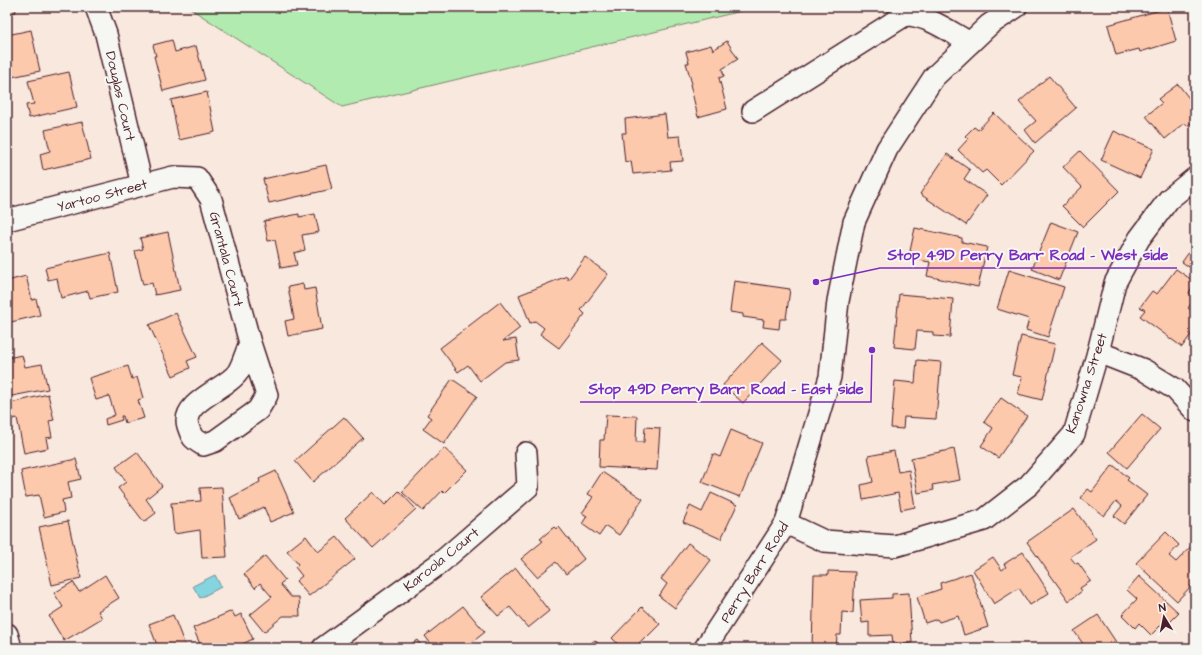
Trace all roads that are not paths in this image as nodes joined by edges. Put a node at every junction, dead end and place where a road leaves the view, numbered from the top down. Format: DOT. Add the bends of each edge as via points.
graph roads {
  1 [pos="96,7"];
  2 [pos="1016,7"];
  3 [pos="970,43"];
  4 [pos="753,111"];
  5 [pos="197,178"];
  6 [pos="1195,178"];
  7 [pos="142,185"];
  8 [pos="7,220"];
  9 [pos="250,343"];
  10 [pos="1098,352"];
  11 [pos="1195,411"];
  12 [pos="526,453"];
  13 [pos="786,523"];
  14 [pos="7,634"];
  15 [pos="10,648"];
  16 [pos="324,648"];
  17 [pos="705,648"];
  1 -- 7 [label="street, Douglas Court" via="106,34"];
  2 -- 3 [label="street, Perry Barr Road" via="989,25"];
  3 -- 4 [label="street" via="917,15 905,15"];
  3 -- 13 [label="street, Perry Barr Road" via="934,77 887,149 854,222 838,301 830,376"];
  5 -- 7 [label="street, Yartoo Street" via="173,176"];
  5 -- 9 [label="street, Grantala Court" via="212,200"];
  6 -- 10 [label="street, Kanowna Street" via="1169,199 1136,245 1115,283"];
  7 -- 8 [label="street, Yartoo Street"];
  9 -- 9 [label="street, Grantala Court" via="267,395 258,410 215,441 203,445 192,438 187,423 188,414 238,373"];
  10 -- 11 [label="street" via="1150,374 1175,389"];
  10 -- 13 [label="street, Kanowna Street" via="1074,434 1030,485 984,520 895,546 824,541"];
  12 -- 16 [label="street, Karoola Court" via="528,487 440,563"];
  13 -- 17 [label="street, Perry Barr Road"];
  14 -- 15 [label="street"];
}
